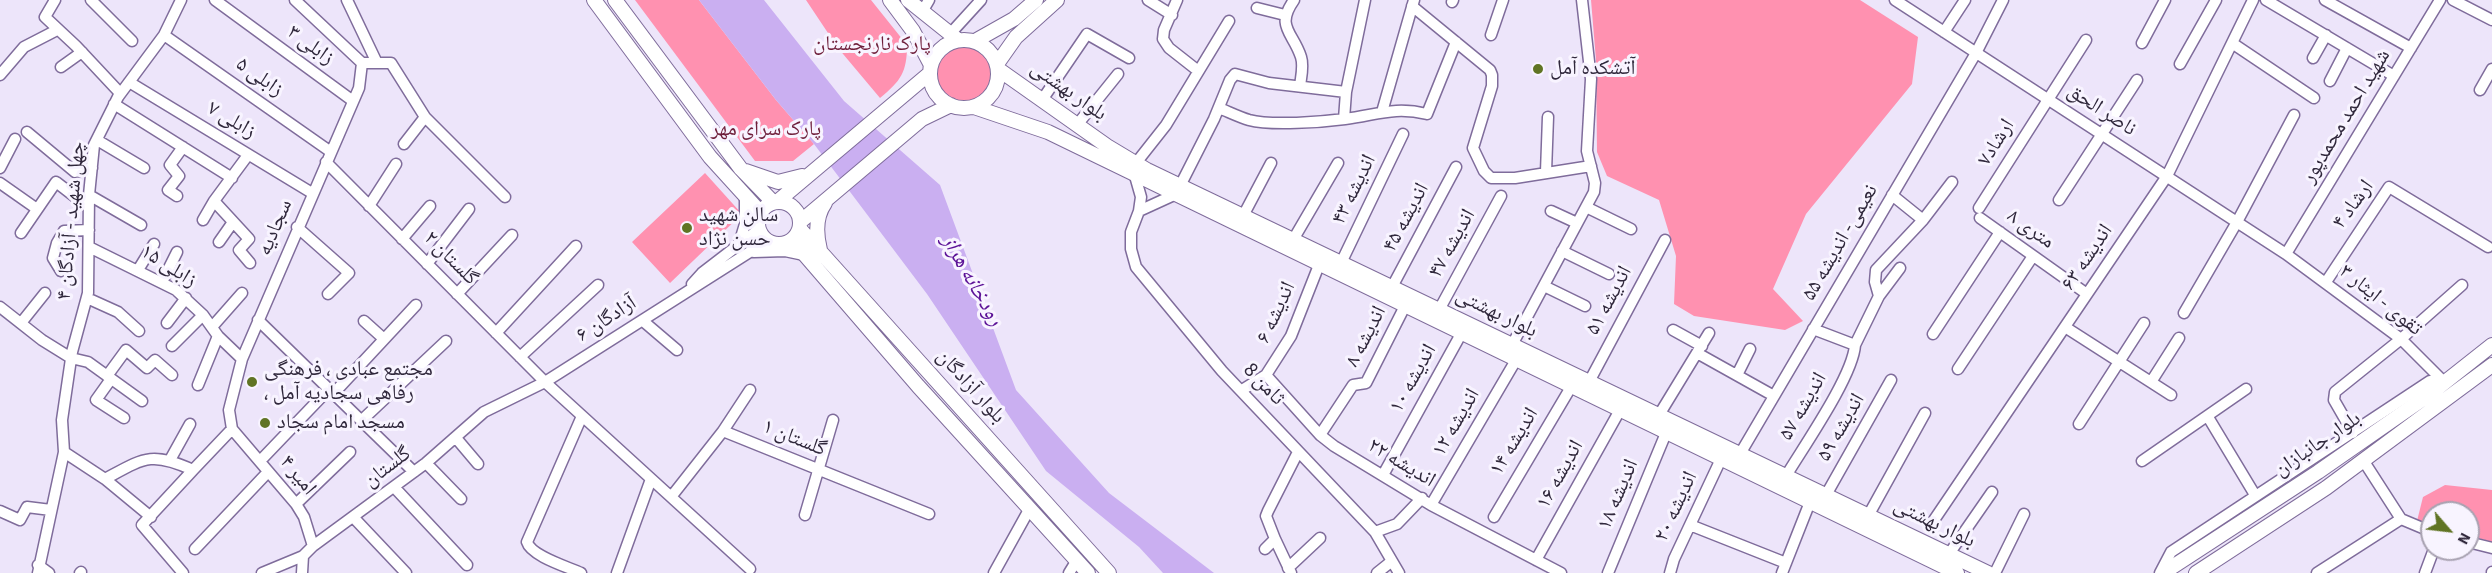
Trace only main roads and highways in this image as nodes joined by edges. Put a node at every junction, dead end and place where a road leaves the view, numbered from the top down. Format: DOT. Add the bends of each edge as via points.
graph roads {
  1 [pos="594,0"];
  2 [pos="615,0"];
  3 [pos="890,0"];
  4 [pos="908,0"];
  5 [pos="1036,0"];
  6 [pos="1057,0"];
  7 [pos="926,6"];
  8 [pos="954,37"];
  9 [pos="975,41"];
  10 [pos="998,66"];
  11 [pos="930,69"];
  12 [pos="951,105"];
  13 [pos="974,107"];
  14 [pos="741,169"];
  15 [pos="1135,169"];
  16 [pos="807,175"];
  17 [pos="1177,190"];
  18 [pos="828,199"];
  19 [pos="775,202"];
  20 [pos="760,212"];
  21 [pos="797,230"];
  22 [pos="821,254"];
  23 [pos="2492,345"];
  24 [pos="2492,365"];
  25 [pos="935,380"];
  26 [pos="1580,384"];
  27 [pos="923,391"];
  28 [pos="952,399"];
  29 [pos="941,411"];
  30 [pos="2318,472"];
  31 [pos="2326,488"];
  32 [pos="2290,490"];
  33 [pos="2298,506"];
  34 [pos="2213,569"];
  35 [pos="1953,572"];
  36 [pos="1088,573"];
  37 [pos="1109,573"];
  38 [pos="1988,573"];
  39 [pos="2162,573"];
  40 [pos="2196,573"];
  1 -- 20 [label="main road" via="710,157"];
  2 -- 14 [label="main road"];
  3 -- 11 [label="main road" via="908,23"];
  4 -- 7 [label="main road"];
  5 -- 9 [label="main road" via="1014,19"];
  6 -- 10 [label="main road" via="1016,37"];
  7 -- 8 [label="main road"];
  8 -- 9 [label="main road"];
  8 -- 11 [label="main road" via="941,48"];
  9 -- 10 [label="main road" via="989,50"];
  10 -- 13 [label="main road" via="995,88 983,103"];
  10 -- 15 [label="main road, بلوار بهشتی"];
  11 -- 12 [label="main road" via="935,92"];
  11 -- 16 [label="main road" via="904,96"];
  12 -- 13 [label="main road"];
  12 -- 18 [label="main road" via="922,119"];
  13 -- 15 [label="main road, بلوار بهشتی" via="1048,132"];
  14 -- 16 [label="main road" via="778,182"];
  14 -- 19 [label="main road"];
  15 -- 17 [label="main road, بلوار بهشتی"];
  16 -- 19 [label="main road"];
  17 -- 26 [label="main road, بلوار بهشتی" via="1461,334"];
  17 -- 26 [label="main road, بلوار بهشتی" via="1243,216 1392,287 1512,345"];
  18 -- 21 [label="main road"];
  18 -- 22 [label="main road" via="819,211 816,236"];
  19 -- 20 [label="main road"];
  19 -- 21 [label="main road" via="793,207 798,213"];
  20 -- 21 [label="main road" via="757,221 762,235 780,244"];
  21 -- 22 [label="main road, بلوار آزادگان"];
  21 -- 27 [label="main road, بلوار آزادگان" via="804,255"];
  22 -- 25 [label="main road, بلوار آزادگان"];
  23 -- 30 [label="main road, بلوار جانبازان"];
  24 -- 31 [label="main road, بلوار جانبازان"];
  25 -- 27 [label="main road"];
  25 -- 28 [label="main road, بلوار آزادگان"];
  26 -- 35 [label="main road, بلوار بهشتی" via="1620,410"];
  26 -- 38 [label="main road, بلوار بهشتی" via="1659,415"];
  27 -- 29 [label="main road, بلوار آزادگان"];
  28 -- 29 [label="main road"];
  28 -- 37 [label="main road, بلوار آزادگان"];
  29 -- 36 [label="main road, بلوار آزادگان"];
  30 -- 31 [label="main road" via="2317,482"];
  30 -- 32 [label="main road, بلوار جانبازان"];
  31 -- 33 [label="main road, بلوار جانبازان"];
  32 -- 33 [label="main road" via="2297,493"];
  32 -- 39 [label="main road, بلوار جانبازان"];
  33 -- 34 [label="main road, بلوار جانبازان"];
  34 -- 40 [label="main road, بلوار جانبازان"];
}
